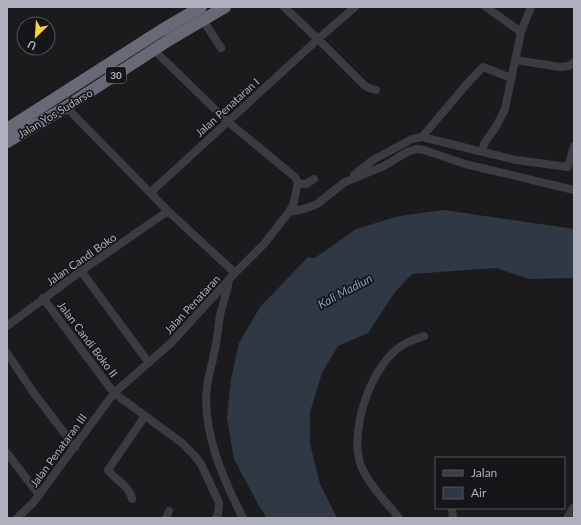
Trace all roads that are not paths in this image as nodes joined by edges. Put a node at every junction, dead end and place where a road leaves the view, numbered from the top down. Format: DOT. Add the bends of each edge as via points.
graph roads {
  1 [pos="201,7"];
  2 [pos="225,7"];
  3 [pos="284,7"];
  4 [pos="355,7"];
  5 [pos="486,7"];
  6 [pos="531,7"];
  7 [pos="203,20"];
  8 [pos="521,32"];
  9 [pos="318,39"];
  10 [pos="221,48"];
  11 [pos="154,50"];
  12 [pos="516,60"];
  13 [pos="574,62"];
  14 [pos="511,78"];
  15 [pos="376,90"];
  16 [pos="66,107"];
  17 [pos="227,121"];
  18 [pos="7,128"];
  19 [pos="422,138"];
  20 [pos="7,142"];
  21 [pos="574,146"];
  22 [pos="482,151"];
  23 [pos="571,168"];
  24 [pos="314,180"];
  25 [pos="345,182"];
  26 [pos="298,183"];
  27 [pos="574,190"];
  28 [pos="150,192"];
  29 [pos="168,211"];
  30 [pos="296,211"];
  31 [pos="81,271"];
  32 [pos="235,273"];
  33 [pos="229,280"];
  34 [pos="43,298"];
  35 [pos="7,326"];
  36 [pos="424,336"];
  37 [pos="7,353"];
  38 [pos="149,363"];
  39 [pos="114,393"];
  40 [pos="145,416"];
  41 [pos="75,447"];
  42 [pos="7,453"];
  43 [pos="39,495"];
  44 [pos="132,499"];
  45 [pos="574,507"];
  46 [pos="568,516"];
  47 [pos="17,518"];
  48 [pos="216,518"];
  49 [pos="243,518"];
  50 [pos="399,518"];
  1 -- 18 [label="highway, Jalan Yos Sudarso / 30"];
  2 -- 7 [label="highway, Jalan Yos Sudarso / 30"];
  3 -- 9 [label="street"];
  4 -- 9 [label="street, Jalan Penataran I"];
  5 -- 8 [label="street"];
  6 -- 8 [label="street"];
  7 -- 10 [label="street"];
  7 -- 11 [label="highway, Jalan Yos Sudarso / 30"];
  8 -- 12 [label="street"];
  9 -- 15 [label="street" via="364,85"];
  9 -- 17 [label="street, Jalan Penataran I"];
  11 -- 16 [label="highway, Jalan Yos Sudarso / 30"];
  11 -- 17 [label="street"];
  12 -- 13 [label="street" via="560,67 569,66"];
  12 -- 14 [label="street"];
  14 -- 19 [label="street" via="483,67"];
  14 -- 22 [label="street" via="504,109"];
  16 -- 20 [label="highway, Jalan Yos Sudarso / 30"];
  16 -- 28 [label="street, Jalan Penataran"];
  17 -- 26 [label="street" via="295,177"];
  17 -- 28 [label="street, Jalan Penataran I"];
  19 -- 22 [label="street"];
  19 -- 25 [label="street" via="412,139 373,160"];
  21 -- 23 [label="street"];
  22 -- 23 [label="street" via="516,160"];
  24 -- 26 [label="street" via="306,184"];
  25 -- 27 [label="street" via="376,170 416,149 465,164"];
  25 -- 30 [label="street" via="317,204"];
  26 -- 30 [label="street"];
  28 -- 29 [label="street, Jalan Penataran"];
  29 -- 31 [label="street, Jalan Candi Boko"];
  29 -- 32 [label="street, Jalan Penataran"];
  30 -- 32 [label="street"];
  31 -- 34 [label="street, Jalan Candi Boko"];
  31 -- 38 [label="street"];
  32 -- 33 [label="street, Jalan Penataran"];
  33 -- 38 [label="street, Jalan Penataran"];
  33 -- 49 [label="street" via="220,315 206,402 208,426 218,460"];
  34 -- 35 [label="street, Jalan Candi Boko"];
  34 -- 39 [label="street, Jalan Candi Boko II"];
  36 -- 50 [label="street" via="403,345 390,356 378,372 360,414 358,452 362,467"];
  37 -- 41 [label="street"];
  38 -- 39 [label="street, Jalan Penataran"];
  39 -- 40 [label="street"];
  39 -- 41 [label="street, Jalan Penataran III"];
  40 -- 44 [label="street" via="108,470 119,480"];
  40 -- 48 [label="street" via="182,443 201,464 219,503"];
  41 -- 43 [label="street, Jalan Penataran III"];
  42 -- 43 [label="street"];
  43 -- 47 [label="street, Jalan Penataran III"];
  45 -- 46 [label="street"];
}
